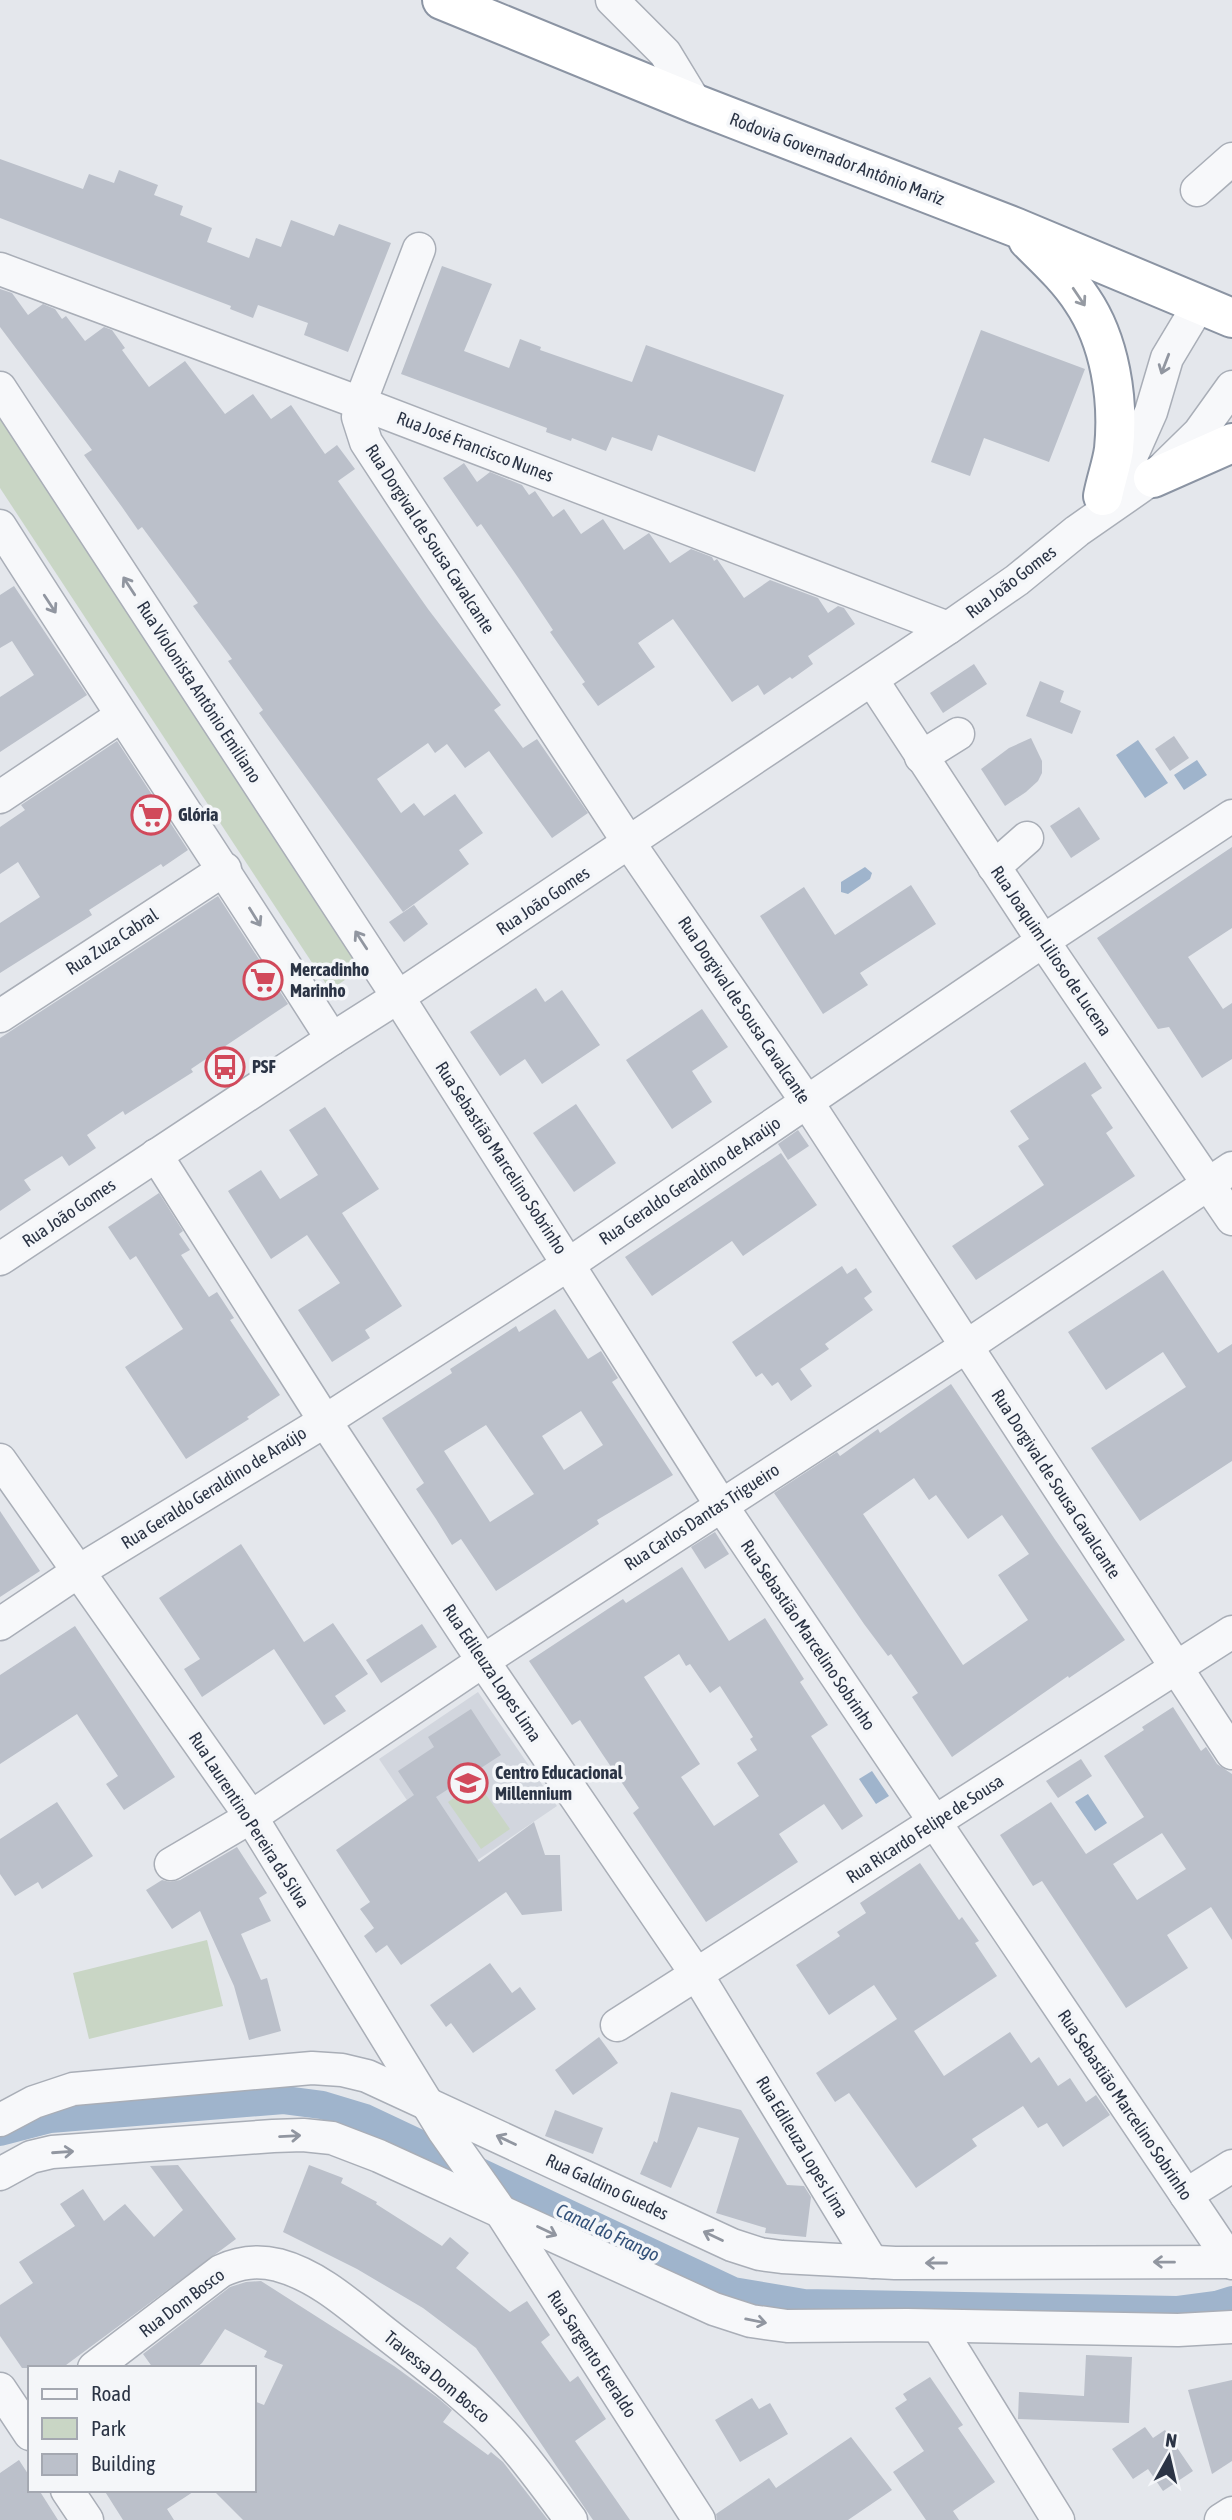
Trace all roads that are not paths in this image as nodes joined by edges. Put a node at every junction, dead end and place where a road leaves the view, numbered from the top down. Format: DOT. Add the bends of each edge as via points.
graph roads {
  1 [pos="442,0"];
  2 [pos="612,0"];
  3 [pos="696,104"];
  4 [pos="1232,159"];
  5 [pos="1197,190"];
  6 [pos="1017,228"];
  7 [pos="419,249"];
  8 [pos="0,269"];
  9 [pos="1196,304"];
  10 [pos="1232,318"];
  11 [pos="1232,387"];
  12 [pos="0,388"];
  13 [pos="360,403"];
  14 [pos="1232,443"];
  15 [pos="1153,478"];
  16 [pos="1103,496"];
  17 [pos="0,526"];
  18 [pos="1077,531"];
  19 [pos="10,563"];
  20 [pos="948,628"];
  21 [pos="872,680"];
  22 [pos="121,716"];
  23 [pos="958,734"];
  24 [pos="921,757"];
  25 [pos="0,797"];
  26 [pos="1232,816"];
  27 [pos="1027,838"];
  28 [pos="629,843"];
  29 [pos="994,867"];
  30 [pos="225,869"];
  31 [pos="1043,941"];
  32 [pos="398,997"];
  33 [pos="0,1016"];
  34 [pos="331,1039"];
  35 [pos="807,1102"];
  36 [pos="156,1155"];
  37 [pos="1220,1175"];
  38 [pos="1232,1219"];
  39 [pos="0,1259"];
  40 [pos="569,1264"];
  41 [pos="967,1346"];
  42 [pos="325,1421"];
  43 [pos="0,1460"];
  44 [pos="721,1505"];
  45 [pos="79,1572"];
  46 [pos="0,1624"];
  47 [pos="1232,1632"];
  48 [pos="483,1661"];
  49 [pos="1176,1668"];
  50 [pos="1232,1753"];
  51 [pos="251,1817"];
  52 [pos="935,1823"];
  53 [pos="172,1864"];
  54 [pos="697,1975"];
  55 [pos="617,2025"];
  56 [pos="436,2118"];
  57 [pos="0,2120"];
  58 [pos="1232,2166"];
  59 [pos="0,2174"];
  60 [pos="1186,2194"];
  61 [pos="491,2199"];
  62 [pos="872,2262"];
  63 [pos="1232,2263"];
  64 [pos="277,2265"];
  65 [pos="938,2326"];
  66 [pos="1232,2327"];
  67 [pos="97,2366"];
  68 [pos="0,2389"];
  69 [pos="20,2425"];
  70 [pos="68,2492"];
  71 [pos="1232,2512"];
  72 [pos="87,2520"];
  73 [pos="571,2520"];
  74 [pos="699,2520"];
  75 [pos="1058,2520"];
  76 [pos="1221,2520"];
  1 -- 3 [label="highway, Rodovia Governador Antônio Mariz"];
  2 -- 3 [label="street" via="666,53"];
  3 -- 6 [label="highway, Rodovia Governador Antônio Mariz"];
  4 -- 5 [label="street"];
  6 -- 9 [label="highway, Rodovia Governador Antônio Mariz"];
  6 -- 16 [label="highway, one-way" via="1083,302 1109,365 1116,423"];
  7 -- 13 [label="street, Rua Dorgival de Sousa Cavalcante"];
  8 -- 13 [label="street, Rua José Francisco Nunes"];
  9 -- 10 [label="highway, Rodovia Governador Antônio Mariz"];
  9 -- 16 [label="street, one-way" via="1167,358 1131,457"];
  11 -- 15 [label="street" via="1199,433"];
  32 -- 12 [label="street, Rua Violonista Antônio Emiliano, one-way"];
  13 -- 20 [label="street, Rua José Francisco Nunes"];
  13 -- 28 [label="street, Rua Dorgival de Sousa Cavalcante" via="358,417 366,442"];
  14 -- 15 [label="highway"];
  15 -- 18 [label="street"];
  16 -- 18 [label="street"];
  17 -- 19 [label="street"];
  18 -- 20 [label="street, Rua João Gomes"];
  19 -- 22 [label="street, one-way"];
  20 -- 21 [label="street, Rua João Gomes"];
  21 -- 24 [label="street, Rua Joaquim Lilioso de Lucena"];
  21 -- 28 [label="street, Rua João Gomes"];
  22 -- 25 [label="street"];
  22 -- 30 [label="street"];
  23 -- 24 [label="street"];
  24 -- 29 [label="street, Rua Joaquim Lilioso de Lucena"];
  26 -- 31 [label="street, Rua Geraldo Geraldino de Araújo"];
  27 -- 29 [label="street"];
  28 -- 32 [label="street, Rua João Gomes"];
  28 -- 35 [label="street, Rua Dorgival de Sousa Cavalcante"];
  29 -- 31 [label="street, Rua Joaquim Lilioso de Lucena"];
  30 -- 33 [label="street, Rua Zuza Cabral"];
  30 -- 34 [label="street, one-way"];
  31 -- 35 [label="street, Rua Geraldo Geraldino de Araújo"];
  31 -- 37 [label="street, Rua Joaquim Lilioso de Lucena"];
  32 -- 34 [label="street, Rua João Gomes"];
  32 -- 40 [label="street, Rua Sebastião Marcelino Sobrinho"];
  34 -- 36 [label="street, Rua João Gomes"];
  35 -- 40 [label="street, Rua Geraldo Geraldino de Araújo"];
  35 -- 41 [label="street, Rua Dorgival de Sousa Cavalcante"];
  36 -- 39 [label="street, Rua João Gomes"];
  36 -- 42 [label="street, Rua Edileuza Lopes Lima"];
  37 -- 38 [label="street, Rua Joaquim Lilioso de Lucena"];
  37 -- 41 [label="street, Rua Carlos Dantas Trigueiro"];
  40 -- 42 [label="street, Rua Geraldo Geraldino de Araújo"];
  40 -- 44 [label="street, Rua Sebastião Marcelino Sobrinho"];
  41 -- 44 [label="street, Rua Carlos Dantas Trigueiro"];
  41 -- 49 [label="street, Rua Dorgival de Sousa Cavalcante"];
  42 -- 45 [label="street, Rua Geraldo Geraldino de Araújo"];
  42 -- 48 [label="street, Rua Edileuza Lopes Lima"];
  43 -- 45 [label="street, Rua Laurentino Pereira da Silva"];
  44 -- 48 [label="street, Rua Carlos Dantas Trigueiro"];
  44 -- 52 [label="street, Rua Sebastião Marcelino Sobrinho"];
  45 -- 46 [label="street, Rua Geraldo Geraldino de Araújo"];
  45 -- 51 [label="street, Rua Laurentino Pereira da Silva"];
  47 -- 49 [label="street, Rua Ricardo Felipe de Sousa"];
  48 -- 51 [label="street, Rua Carlos Dantas Trigueiro"];
  48 -- 54 [label="street, Rua Edileuza Lopes Lima"];
  49 -- 50 [label="street, Rua Dorgival de Sousa Cavalcante"];
  49 -- 52 [label="street, Rua Ricardo Felipe de Sousa"];
  51 -- 53 [label="street, Rua Carlos Dantas Trigueiro"];
  51 -- 56 [label="street, Rua Laurentino Pereira da Silva"];
  52 -- 54 [label="street, Rua Ricardo Felipe de Sousa"];
  52 -- 60 [label="street, Rua Sebastião Marcelino Sobrinho"];
  54 -- 55 [label="street, Rua Ricardo Felipe de Sousa"];
  54 -- 62 [label="street, Rua Edileuza Lopes Lima"];
  56 -- 57 [label="street, Rua Galdino Guedes" via="367,2076 313,2068 73,2089"];
  56 -- 61 [label="street, Rua Laurentino Pereira da Silva"];
  62 -- 56 [label="street, Rua Galdino Guedes, one-way" via="782,2257 732,2245"];
  58 -- 60 [label="street"];
  59 -- 61 [label="street, one-way" via="31,2157 52,2152 303,2135 332,2138"];
  60 -- 63 [label="street, Rua Sebastião Marcelino Sobrinho"];
  61 -- 65 [label="street, one-way" via="714,2309 751,2321 787,2326"];
  61 -- 74 [label="street, Rua Sargento Everaldo"];
  63 -- 62 [label="street, Rua Galdino Guedes, one-way"];
  64 -- 67 [label="street, Rua Dom Bosco" via="237,2264 222,2272"];
  64 -- 73 [label="street, Travessa Dom Bosco" via="326,2287 439,2375 508,2440"];
  65 -- 66 [label="street"];
  65 -- 75 [label="street"];
  68 -- 69 [label="street"];
  70 -- 72 [label="street"];
  71 -- 76 [label="street"];
}
